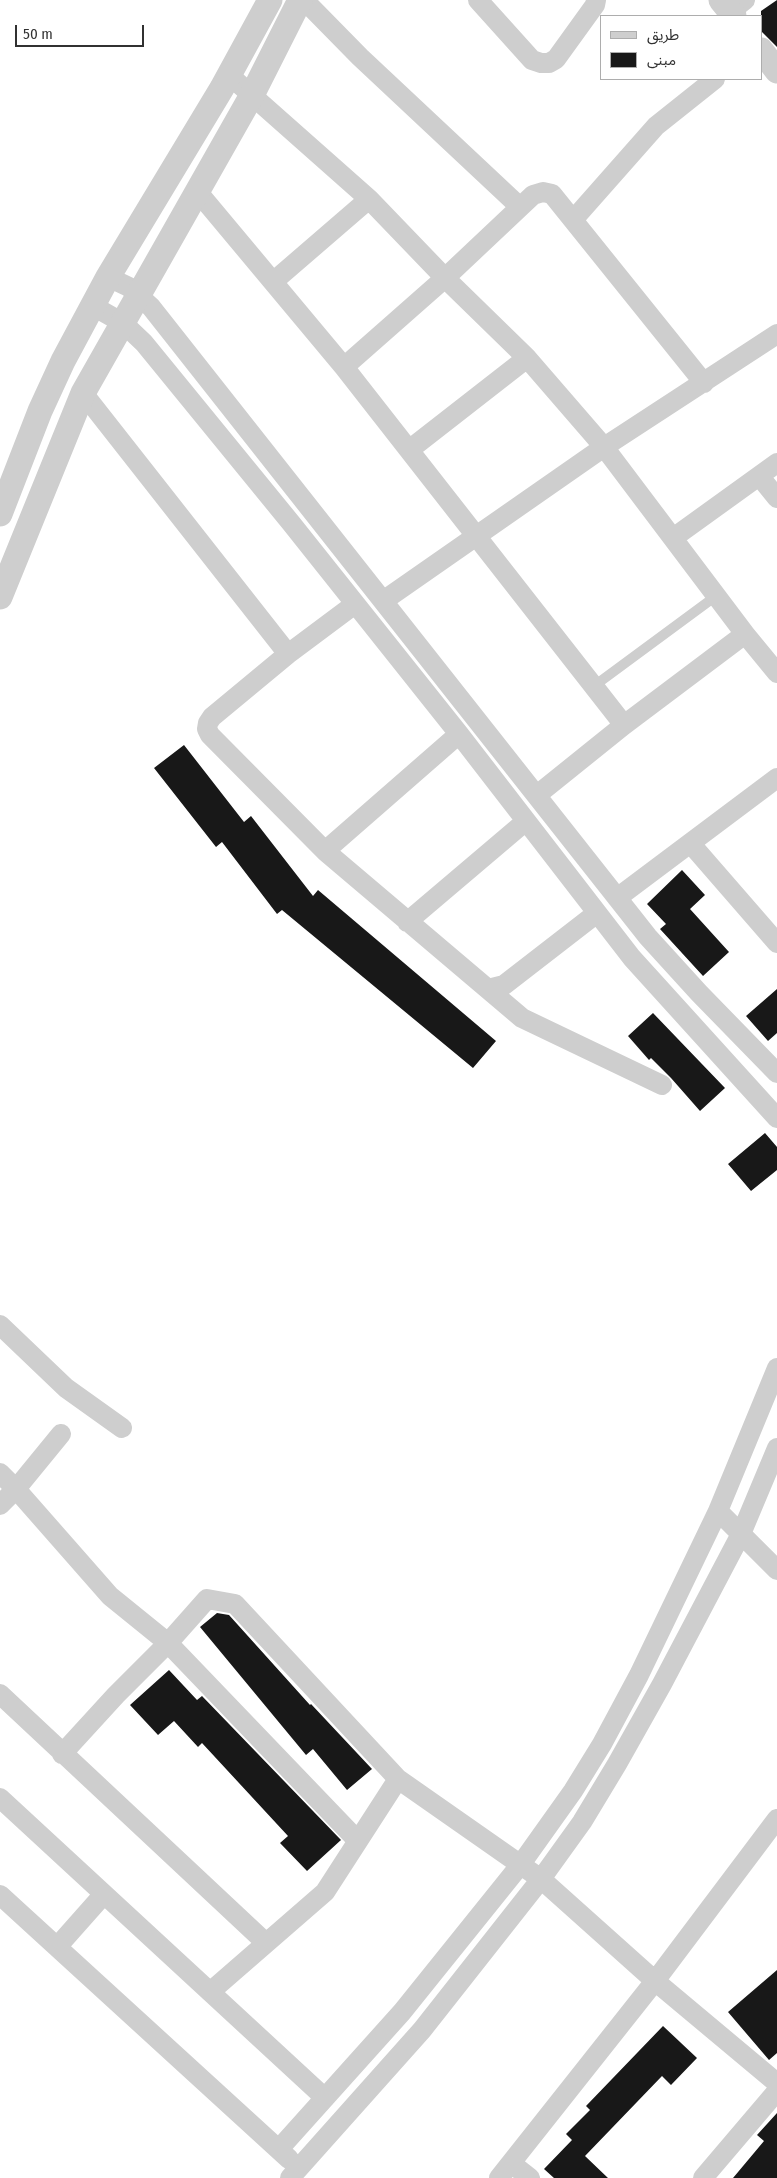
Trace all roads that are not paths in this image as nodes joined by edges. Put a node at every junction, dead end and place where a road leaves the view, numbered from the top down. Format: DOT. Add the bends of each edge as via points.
graph roads {
  1 [pos="270,0"];
  2 [pos="302,0"];
  3 [pos="478,0"];
  4 [pos="596,0"];
  5 [pos="762,51"];
  6 [pos="777,71"];
  7 [pos="229,75"];
  8 [pos="714,80"];
  9 [pos="252,95"];
  10 [pos="197,191"];
  11 [pos="369,199"];
  12 [pos="520,207"];
  13 [pos="573,220"];
  14 [pos="108,277"];
  15 [pos="445,278"];
  16 [pos="274,281"];
  17 [pos="139,294"];
  18 [pos="93,306"];
  19 [pos="123,323"];
  20 [pos="777,334"];
  21 [pos="527,358"];
  22 [pos="344,367"];
  23 [pos="704,383"];
  24 [pos="83,393"];
  25 [pos="604,448"];
  26 [pos="409,450"];
  27 [pos="777,463"];
  28 [pos="760,477"];
  29 [pos="777,498"];
  30 [pos="0,514"];
  31 [pos="477,535"];
  32 [pos="673,538"];
  33 [pos="716,596"];
  34 [pos="0,597"];
  35 [pos="383,601"];
  36 [pos="355,604"];
  37 [pos="745,634"];
  38 [pos="288,654"];
  39 [pos="777,673"];
  40 [pos="594,686"];
  41 [pos="624,725"];
  42 [pos="459,734"];
  43 [pos="777,778"];
  44 [pos="537,795"];
  45 [pos="526,821"];
  46 [pos="691,844"];
  47 [pos="325,851"];
  48 [pos="617,898"];
  49 [pos="597,913"];
  50 [pos="407,922"];
  51 [pos="770,922"];
  52 [pos="777,943"];
  53 [pos="488,989"];
  54 [pos="776,1068"];
  55 [pos="662,1085"];
  56 [pos="777,1118"];
  57 [pos="0,1325"];
  58 [pos="777,1368"];
  59 [pos="122,1428"];
  60 [pos="61,1434"];
  61 [pos="777,1448"];
  62 [pos="0,1473"];
  63 [pos="16,1489"];
  64 [pos="0,1505"];
  65 [pos="718,1511"];
  66 [pos="741,1534"];
  67 [pos="777,1570"];
  68 [pos="168,1643"];
  69 [pos="0,1694"];
  70 [pos="62,1754"];
  71 [pos="398,1780"];
  72 [pos="0,1798"];
  73 [pos="777,1819"];
  74 [pos="358,1841"];
  75 [pos="521,1864"];
  76 [pos="541,1880"];
  77 [pos="104,1894"];
  78 [pos="0,1895"];
  79 [pos="266,1943"];
  80 [pos="57,1947"];
  81 [pos="655,1981"];
  82 [pos="210,1992"];
  83 [pos="402,2012"];
  84 [pos="422,2030"];
  85 [pos="777,2083"];
  86 [pos="777,2091"];
  87 [pos="325,2098"];
  88 [pos="279,2149"];
  89 [pos="505,2171"];
  90 [pos="299,2175"];
  91 [pos="530,2178"];
  92 [pos="703,2178"];
  1 -- 7 [label="street"];
  2 -- 9 [label="street"];
  2 -- 12 [label="street"];
  3 -- 4 [label="street" via="532,60 549,63 556,59"];
  5 -- 6 [label="street"];
  7 -- 9 [label="street"];
  7 -- 14 [label="street"];
  8 -- 13 [label="street" via="656,126"];
  9 -- 10 [label="street"];
  9 -- 11 [label="street"];
  10 -- 16 [label="street"];
  10 -- 17 [label="street"];
  11 -- 15 [label="street"];
  11 -- 16 [label="street"];
  12 -- 13 [label="street" via="533,195 552,194"];
  12 -- 15 [label="street"];
  13 -- 23 [label="street"];
  14 -- 17 [label="street"];
  14 -- 18 [label="street"];
  15 -- 21 [label="street"];
  15 -- 22 [label="street"];
  16 -- 22 [label="street"];
  17 -- 19 [label="street"];
  17 -- 35 [label="street"];
  18 -- 19 [label="street"];
  18 -- 30 [label="street" via="44,403"];
  19 -- 24 [label="street"];
  19 -- 36 [label="street" via="144,343"];
  20 -- 23 [label="street"];
  21 -- 25 [label="street"];
  21 -- 26 [label="street"];
  22 -- 26 [label="street"];
  23 -- 25 [label="street"];
  24 -- 34 [label="street"];
  24 -- 38 [label="street"];
  25 -- 31 [label="street"];
  25 -- 32 [label="street"];
  26 -- 31 [label="street"];
  27 -- 28 [label="street"];
  28 -- 29 [label="street"];
  28 -- 32 [label="street"];
  31 -- 35 [label="street"];
  31 -- 40 [label="street"];
  32 -- 33 [label="street"];
  33 -- 37 [label="street"];
  33 -- 40 [label="lane"];
  35 -- 44 [label="street"];
  36 -- 38 [label="street"];
  36 -- 42 [label="street"];
  37 -- 39 [label="street"];
  37 -- 41 [label="street"];
  38 -- 47 [label="street" via="212,717 208,729 210,735"];
  40 -- 41 [label="street"];
  41 -- 44 [label="street"];
  42 -- 45 [label="street"];
  42 -- 47 [label="street"];
  43 -- 46 [label="street"];
  44 -- 48 [label="street"];
  45 -- 49 [label="street"];
  45 -- 50 [label="street"];
  46 -- 48 [label="street"];
  46 -- 51 [label="street"];
  47 -- 50 [label="street"];
  48 -- 54 [label="street" via="699,993"];
  49 -- 53 [label="street" via="504,985"];
  49 -- 56 [label="street" via="672,1004"];
  50 -- 53 [label="street"];
  51 -- 52 [label="street"];
  53 -- 55 [label="street" via="522,1018"];
  57 -- 59 [label="street" via="66,1388"];
  58 -- 65 [label="street"];
  60 -- 63 [label="street"];
  61 -- 66 [label="street"];
  62 -- 63 [label="street"];
  63 -- 64 [label="street"];
  63 -- 68 [label="street" via="110,1596"];
  65 -- 66 [label="street"];
  65 -- 75 [label="street" via="602,1744 573,1792"];
  66 -- 67 [label="street"];
  66 -- 76 [label="street" via="618,1764"];
  68 -- 70 [label="street"];
  68 -- 71 [label="street" via="207,1599 235,1604"];
  68 -- 74 [label="street"];
  69 -- 70 [label="street"];
  70 -- 79 [label="street"];
  71 -- 74 [label="street"];
  71 -- 75 [label="street"];
  72 -- 77 [label="street"];
  73 -- 81 [label="street"];
  74 -- 79 [label="street" via="325,1892"];
  75 -- 76 [label="street"];
  75 -- 83 [label="street"];
  76 -- 81 [label="street"];
  76 -- 84 [label="street"];
  77 -- 80 [label="street"];
  77 -- 82 [label="street"];
  78 -- 80 [label="street"];
  79 -- 82 [label="street"];
  80 -- 88 [label="street"];
  81 -- 85 [label="street"];
  81 -- 89 [label="street"];
  82 -- 87 [label="street"];
  83 -- 84 [label="street"];
  83 -- 87 [label="street"];
  84 -- 90 [label="street"];
  86 -- 92 [label="street"];
  87 -- 88 [label="street"];
  88 -- 90 [label="street"];
  89 -- 91 [label="street"];
}
